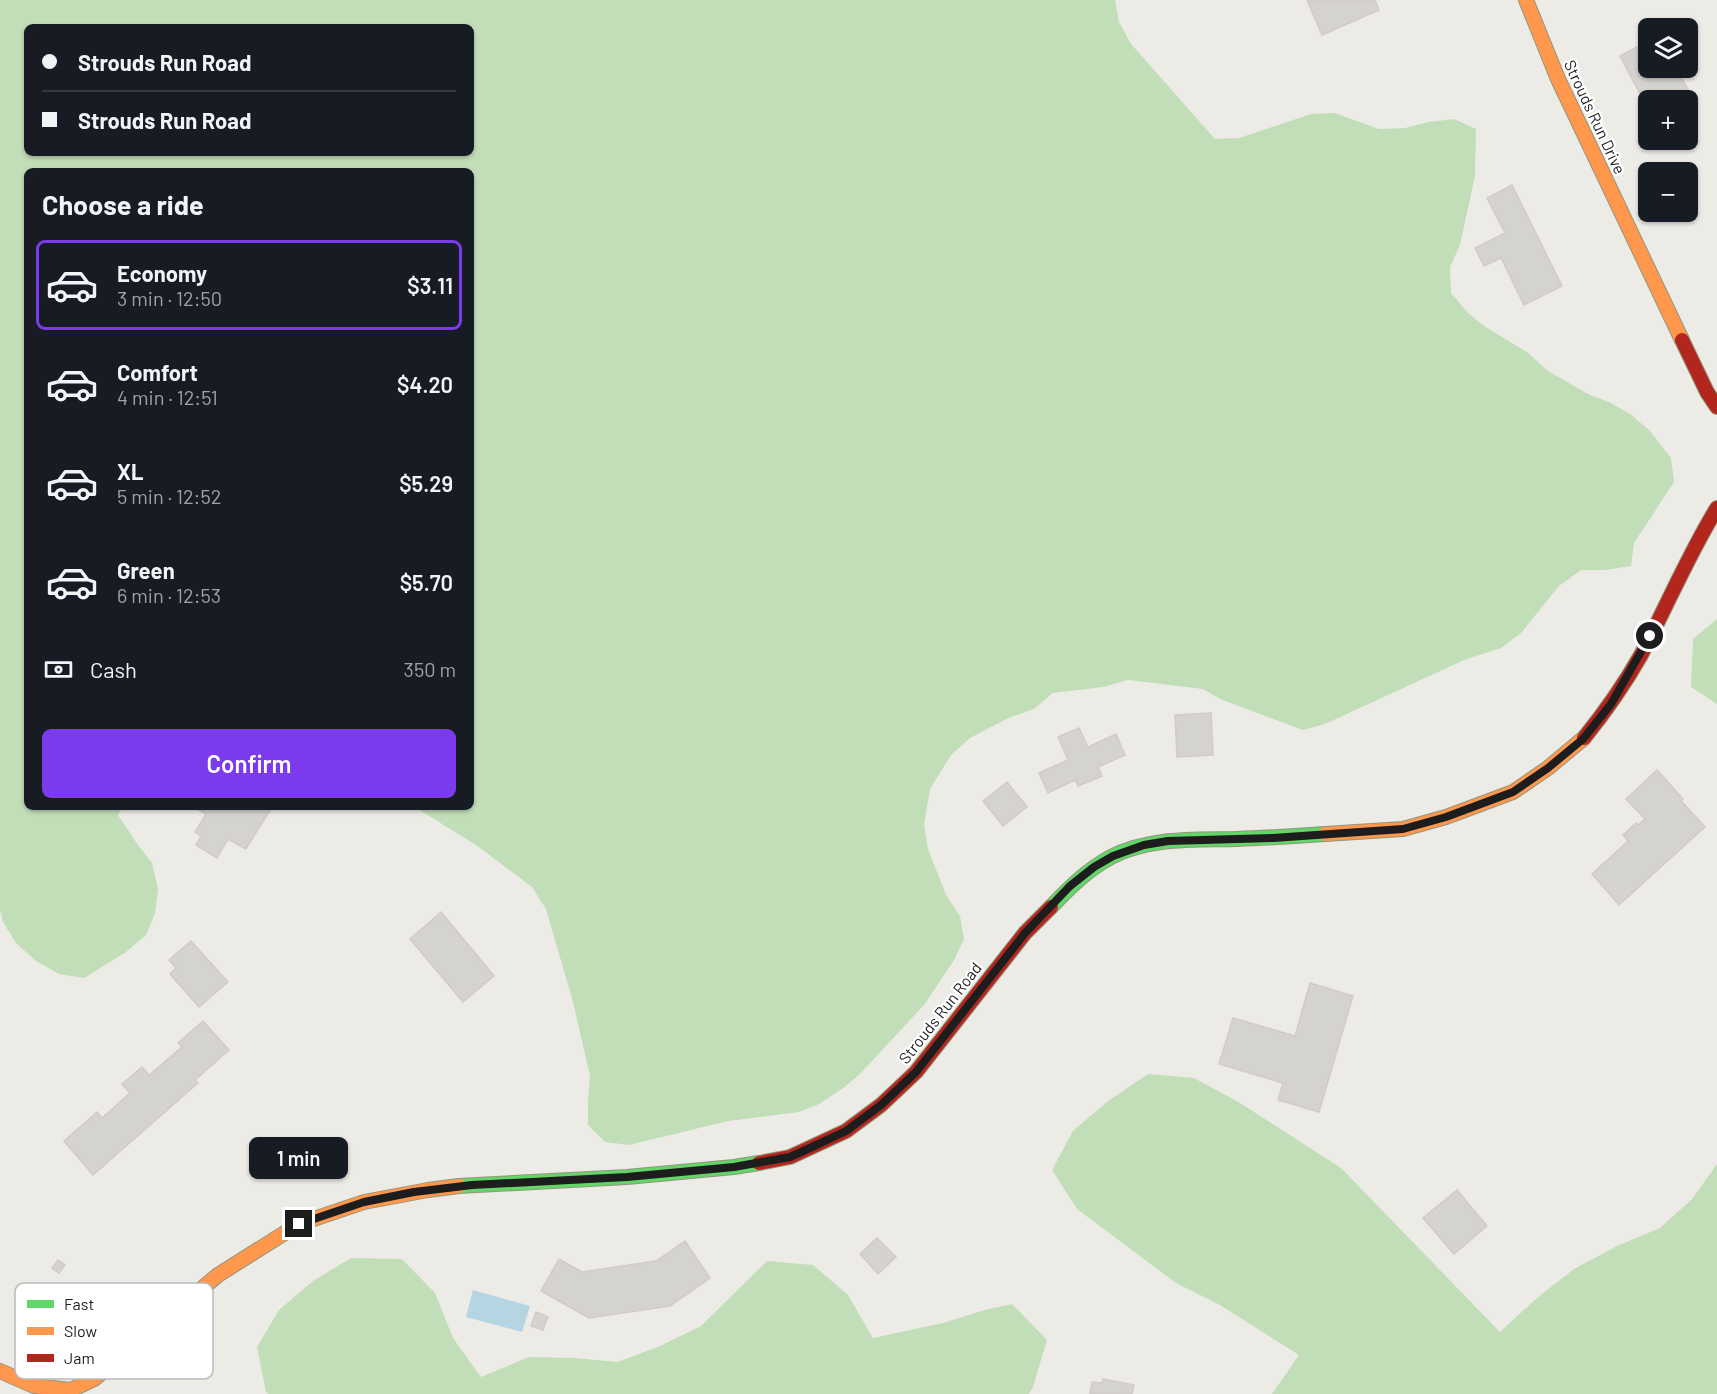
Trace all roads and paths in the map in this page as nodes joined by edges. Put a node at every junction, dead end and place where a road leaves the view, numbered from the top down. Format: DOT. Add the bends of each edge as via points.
graph roads {
  1 [pos="1526,0"];
  2 [pos="1717,407"];
  3 [pos="1717,508"];
  4 [pos="208,1283"];
  5 [pos="0,1371"];
  6 [pos="15,1378"];
  7 [pos="18,1379"];
  8 [pos="94,1379"];
  1 -- 2 [label="street, Strouds Run Drive" via="1558,79"];
  3 -- 4 [label="street, Strouds Run Road" via="1611,704 1583,739 1513,792 1403,829 1168,841 1113,856 1070,886 1025,933 916,1072 881,1105 846,1131 790,1157 734,1167 627,1177 472,1185 364,1202 299,1224"];
  5 -- 6 [label="street, Strouds Run Road"];
  7 -- 8 [label="street, Strouds Run Road" via="34,1386 71,1390"];
}
